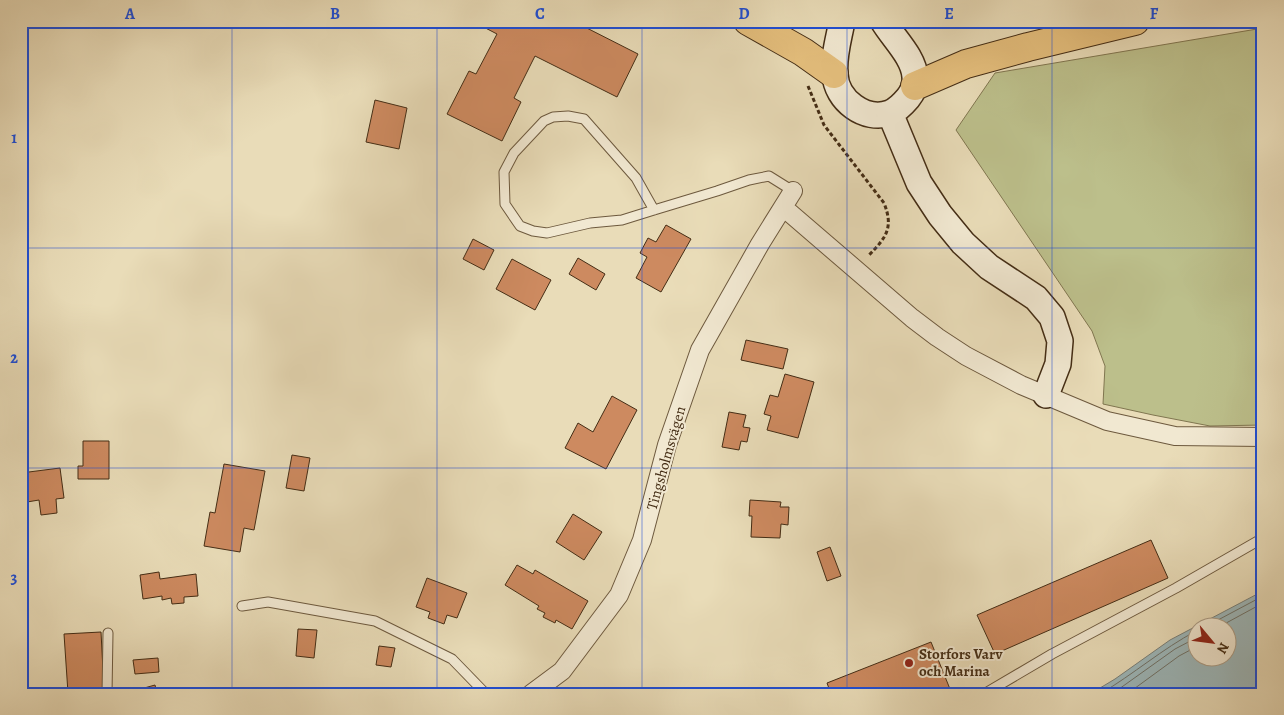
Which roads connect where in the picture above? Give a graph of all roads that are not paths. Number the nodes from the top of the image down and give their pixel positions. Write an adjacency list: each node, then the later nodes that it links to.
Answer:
1 (748, 21): 5 (highway)
2 (842, 21): 5 (street)
3 (883, 21): 6 (street)
4 (1135, 21): 6 (highway)
5 (824, 67): 7 (street)
6 (914, 86): 7 (street)
7 (890, 113): 11 (street)
8 (794, 191): 9 (street, Tingsholmsvägen); 10 (lane)
9 (783, 207): 11 (street); 18 (street, Tingsholmsvägen)
10 (654, 210): 10 (lane)
11 (1046, 395): 12 (street)
12 (1263, 436)
13 (1263, 538): 19 (lane)
14 (242, 606): 17 (lane)
15 (108, 632): 16 (lane)
16 (107, 694)
17 (486, 694)
18 (531, 694)
19 (984, 694)

